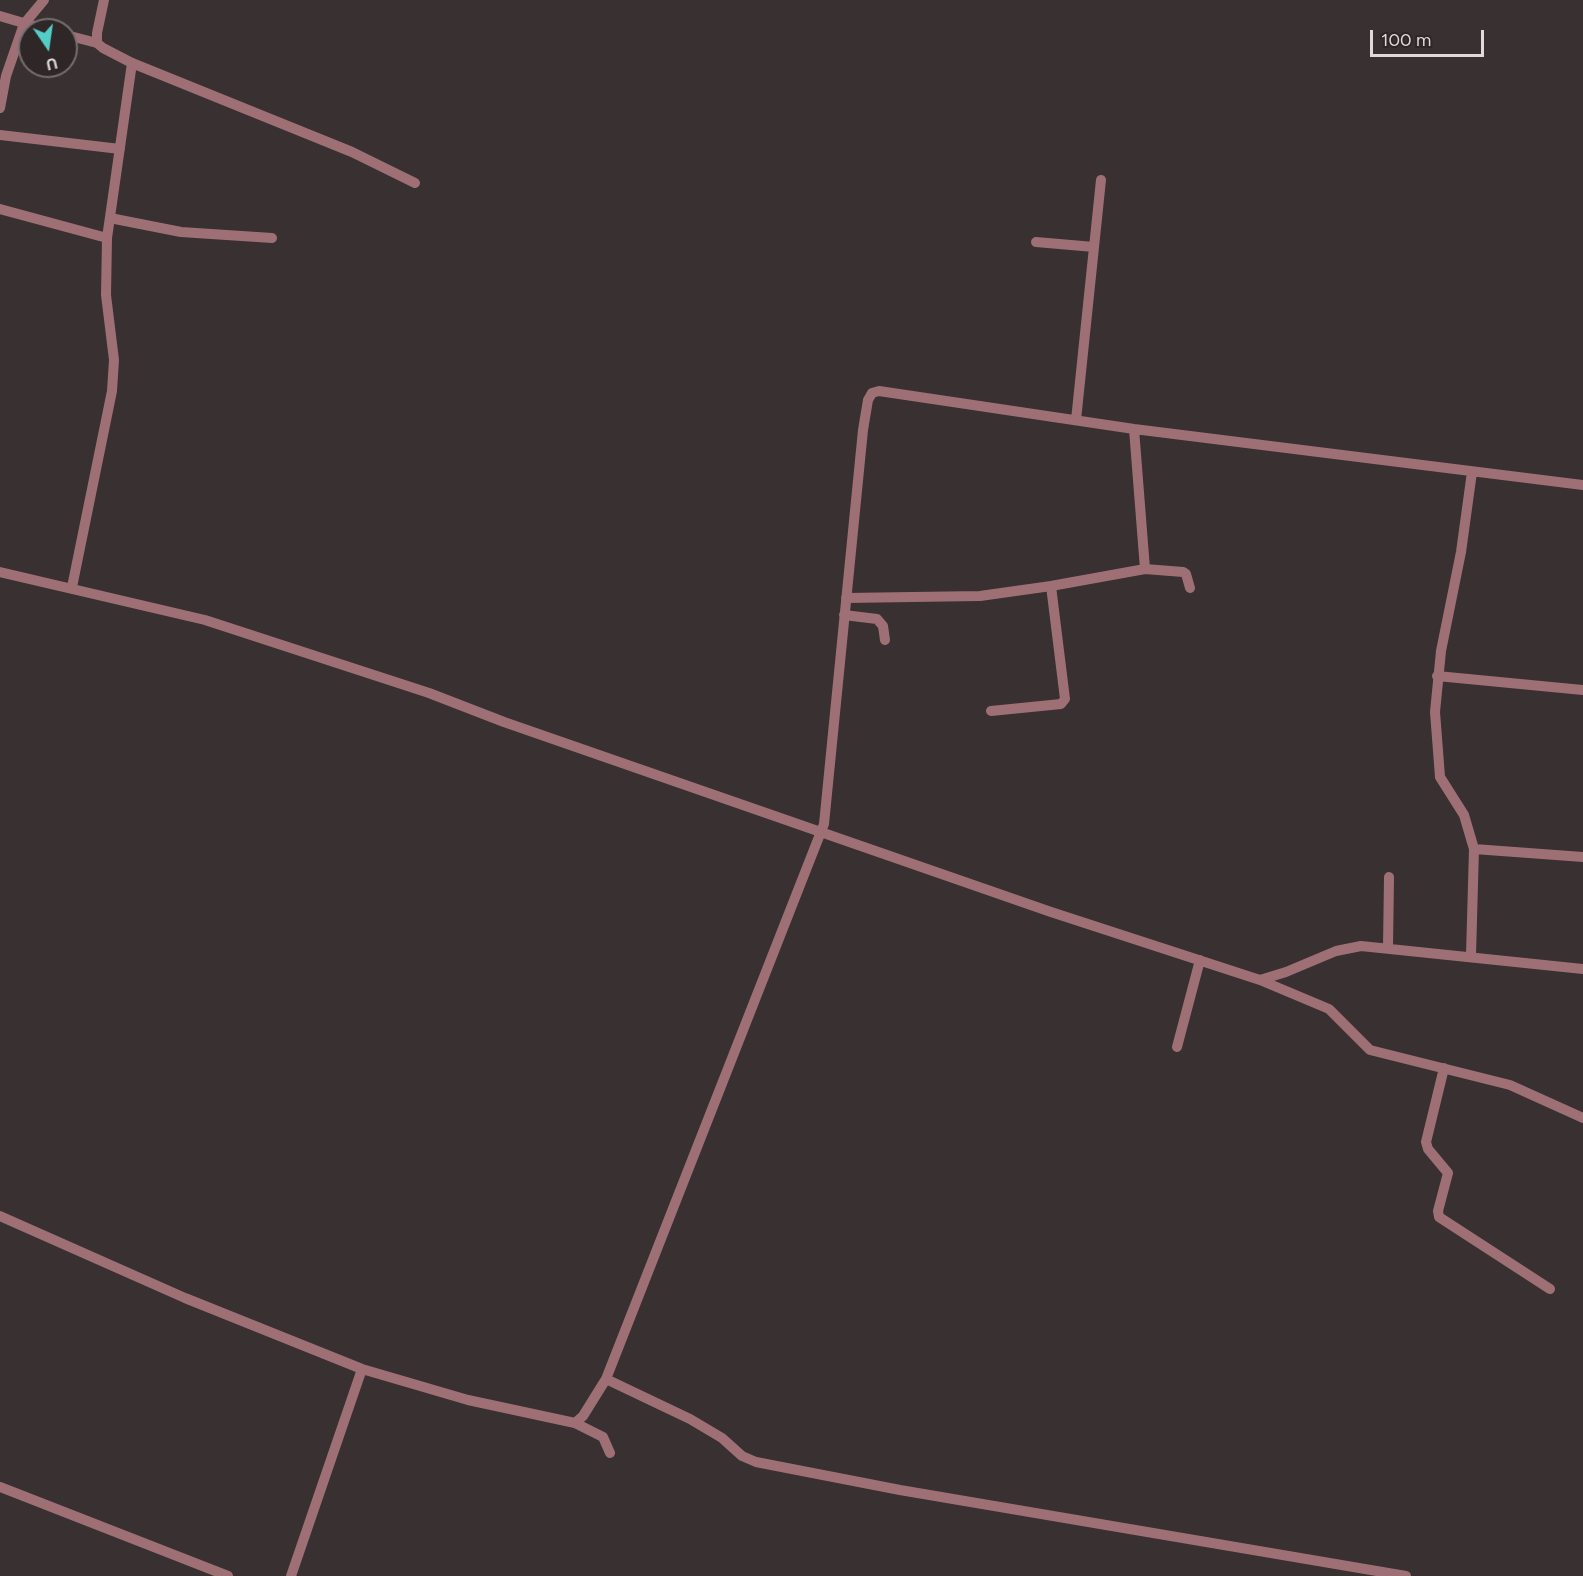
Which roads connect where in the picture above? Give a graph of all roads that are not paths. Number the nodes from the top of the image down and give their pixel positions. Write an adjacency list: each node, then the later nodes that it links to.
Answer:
1 (44, 0): 4 (street)
2 (104, 0): 8 (street)
3 (0, 16): 5 (street)
4 (29, 18)
5 (18, 22)
6 (78, 38): 8 (street)
7 (18, 41): 10 (street)
8 (97, 43): 9 (street)
9 (132, 63): 12 (street); 14 (street)
10 (0, 108)
11 (0, 135): 12 (street)
12 (120, 149): 16 (street)
13 (1101, 180): 20 (street)
14 (414, 183)
15 (0, 209): 17 (street)
16 (110, 218): 17 (street); 18 (street)
17 (107, 238): 28 (street)
18 (272, 238)
19 (1036, 242): 20 (street)
20 (1094, 247): 21 (street)
21 (1076, 420): 22 (street); 30 (street)
22 (1134, 429): 23 (street); 25 (street)
23 (1472, 472): 24 (street); 33 (street)
24 (1583, 486)
25 (1145, 569): 27 (street); 29 (street)
26 (0, 572): 28 (street)
27 (1051, 586): 30 (street); 35 (street)
28 (72, 587): 36 (street)
29 (1190, 588)
30 (846, 598): 31 (street)
31 (844, 615): 32 (street); 36 (street)
32 (885, 640)
33 (1437, 676): 34 (street); 37 (street)
34 (1583, 690)
35 (990, 711)
36 (822, 832): 42 (street); 51 (street)
37 (1474, 849): 38 (street); 41 (street)
38 (1583, 857)
39 (1389, 877): 40 (street)
40 (1388, 947): 41 (street); 44 (street)
41 (1471, 955): 43 (street)
42 (1200, 960): 44 (street); 45 (street)
43 (1583, 969)
44 (1260, 980): 46 (street)
45 (1177, 1047)
46 (1444, 1068): 47 (street); 49 (street)
47 (1583, 1118)
48 (0, 1216): 50 (street)
49 (1550, 1289)
50 (362, 1369): 52 (street); 56 (street)
51 (606, 1379): 52 (street); 57 (street)
52 (575, 1423): 53 (street)
53 (610, 1453)
54 (0, 1487): 55 (street)
55 (228, 1576)
56 (291, 1576)
57 (1406, 1576)

